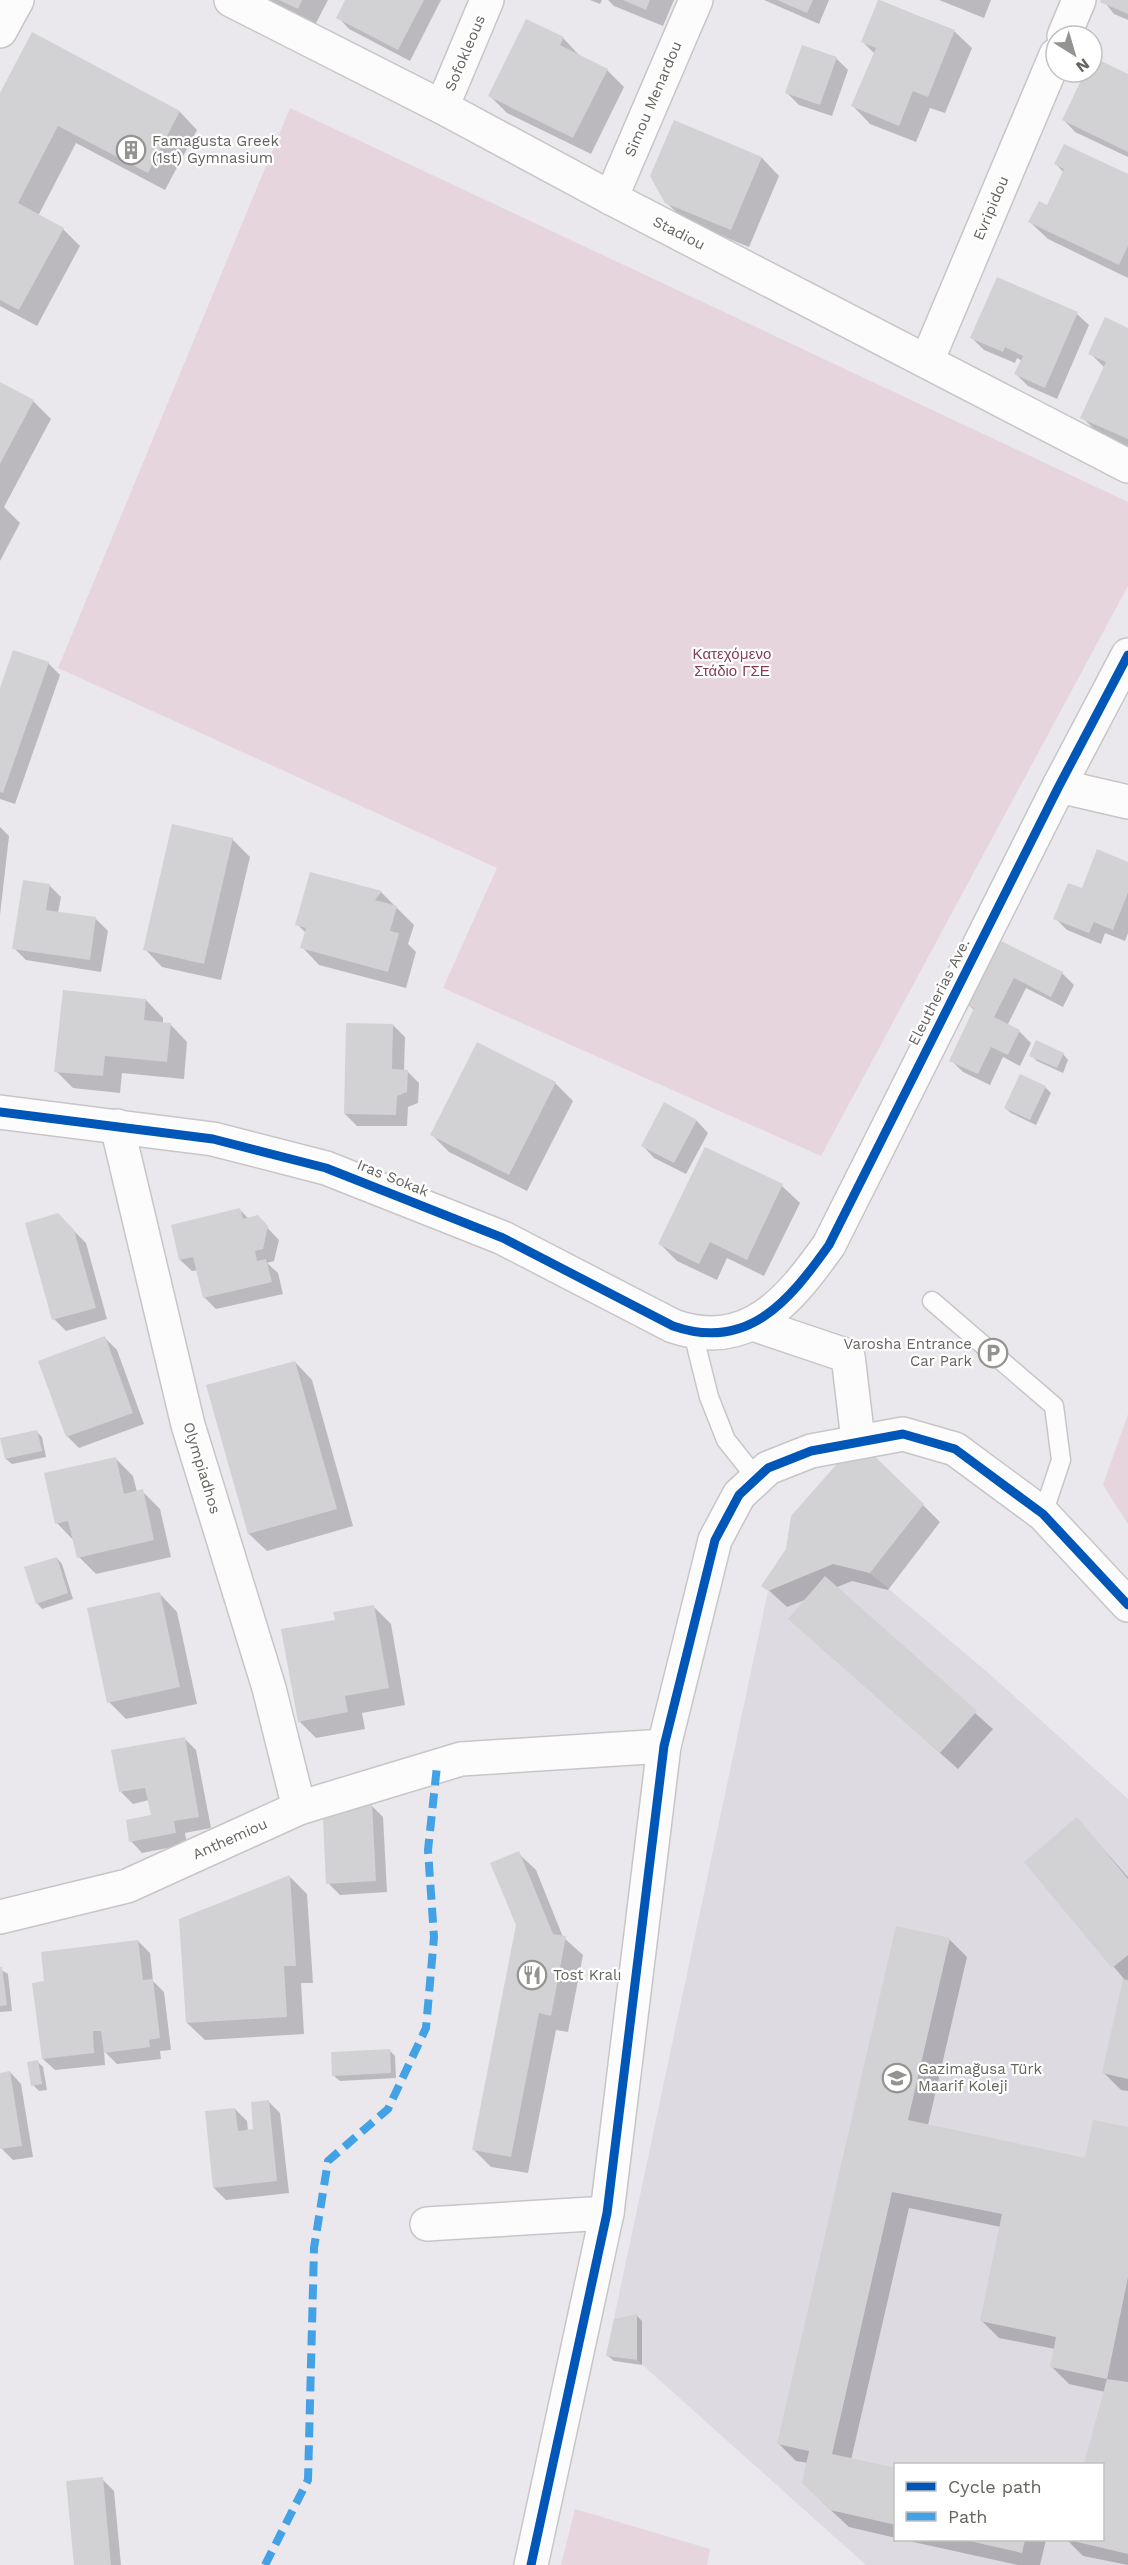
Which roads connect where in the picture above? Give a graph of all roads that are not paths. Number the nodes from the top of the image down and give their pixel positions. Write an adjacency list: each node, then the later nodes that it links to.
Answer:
1 (17, 0): 7 (street)
2 (231, 0): 9 (street, Stadiou)
3 (487, 0): 9 (street, Sofokleous)
4 (696, 0): 10 (street, Simou Menardou)
5 (1079, 0): 6 (street)
6 (1069, 24)
7 (0, 31)
8 (1044, 83): 11 (street, Evripidou)
9 (442, 107): 10 (street, Stadiou)
10 (611, 198): 11 (street, Stadiou)
11 (927, 361): 12 (street, Stadiou)
12 (1128, 466)
13 (1128, 655): 14 (street, Eleutherias Ave.)
14 (1059, 786): 15 (street); 19 (street, Eleutherias Ave.)
15 (1128, 802)
16 (0, 1112): 17 (street, Iras Sokak)
17 (117, 1126): 20 (street, Iras Sokak); 26 (street, Olympiadhos)
18 (932, 1301): 23 (lane)
19 (753, 1324): 20 (street, Iras Sokak); 21 (street)
20 (693, 1332): 22 (lane)
21 (858, 1440): 22 (street); 23 (street)
22 (757, 1479): 25 (street)
23 (1043, 1514): 24 (street)
24 (1128, 1605)
25 (664, 1746): 26 (street, Anthemiou); 28 (street)
26 (299, 1808): 27 (street, Anthemiou)
27 (0, 1917)
28 (607, 2213): 29 (street); 30 (street)
29 (427, 2224)
30 (531, 2565)

